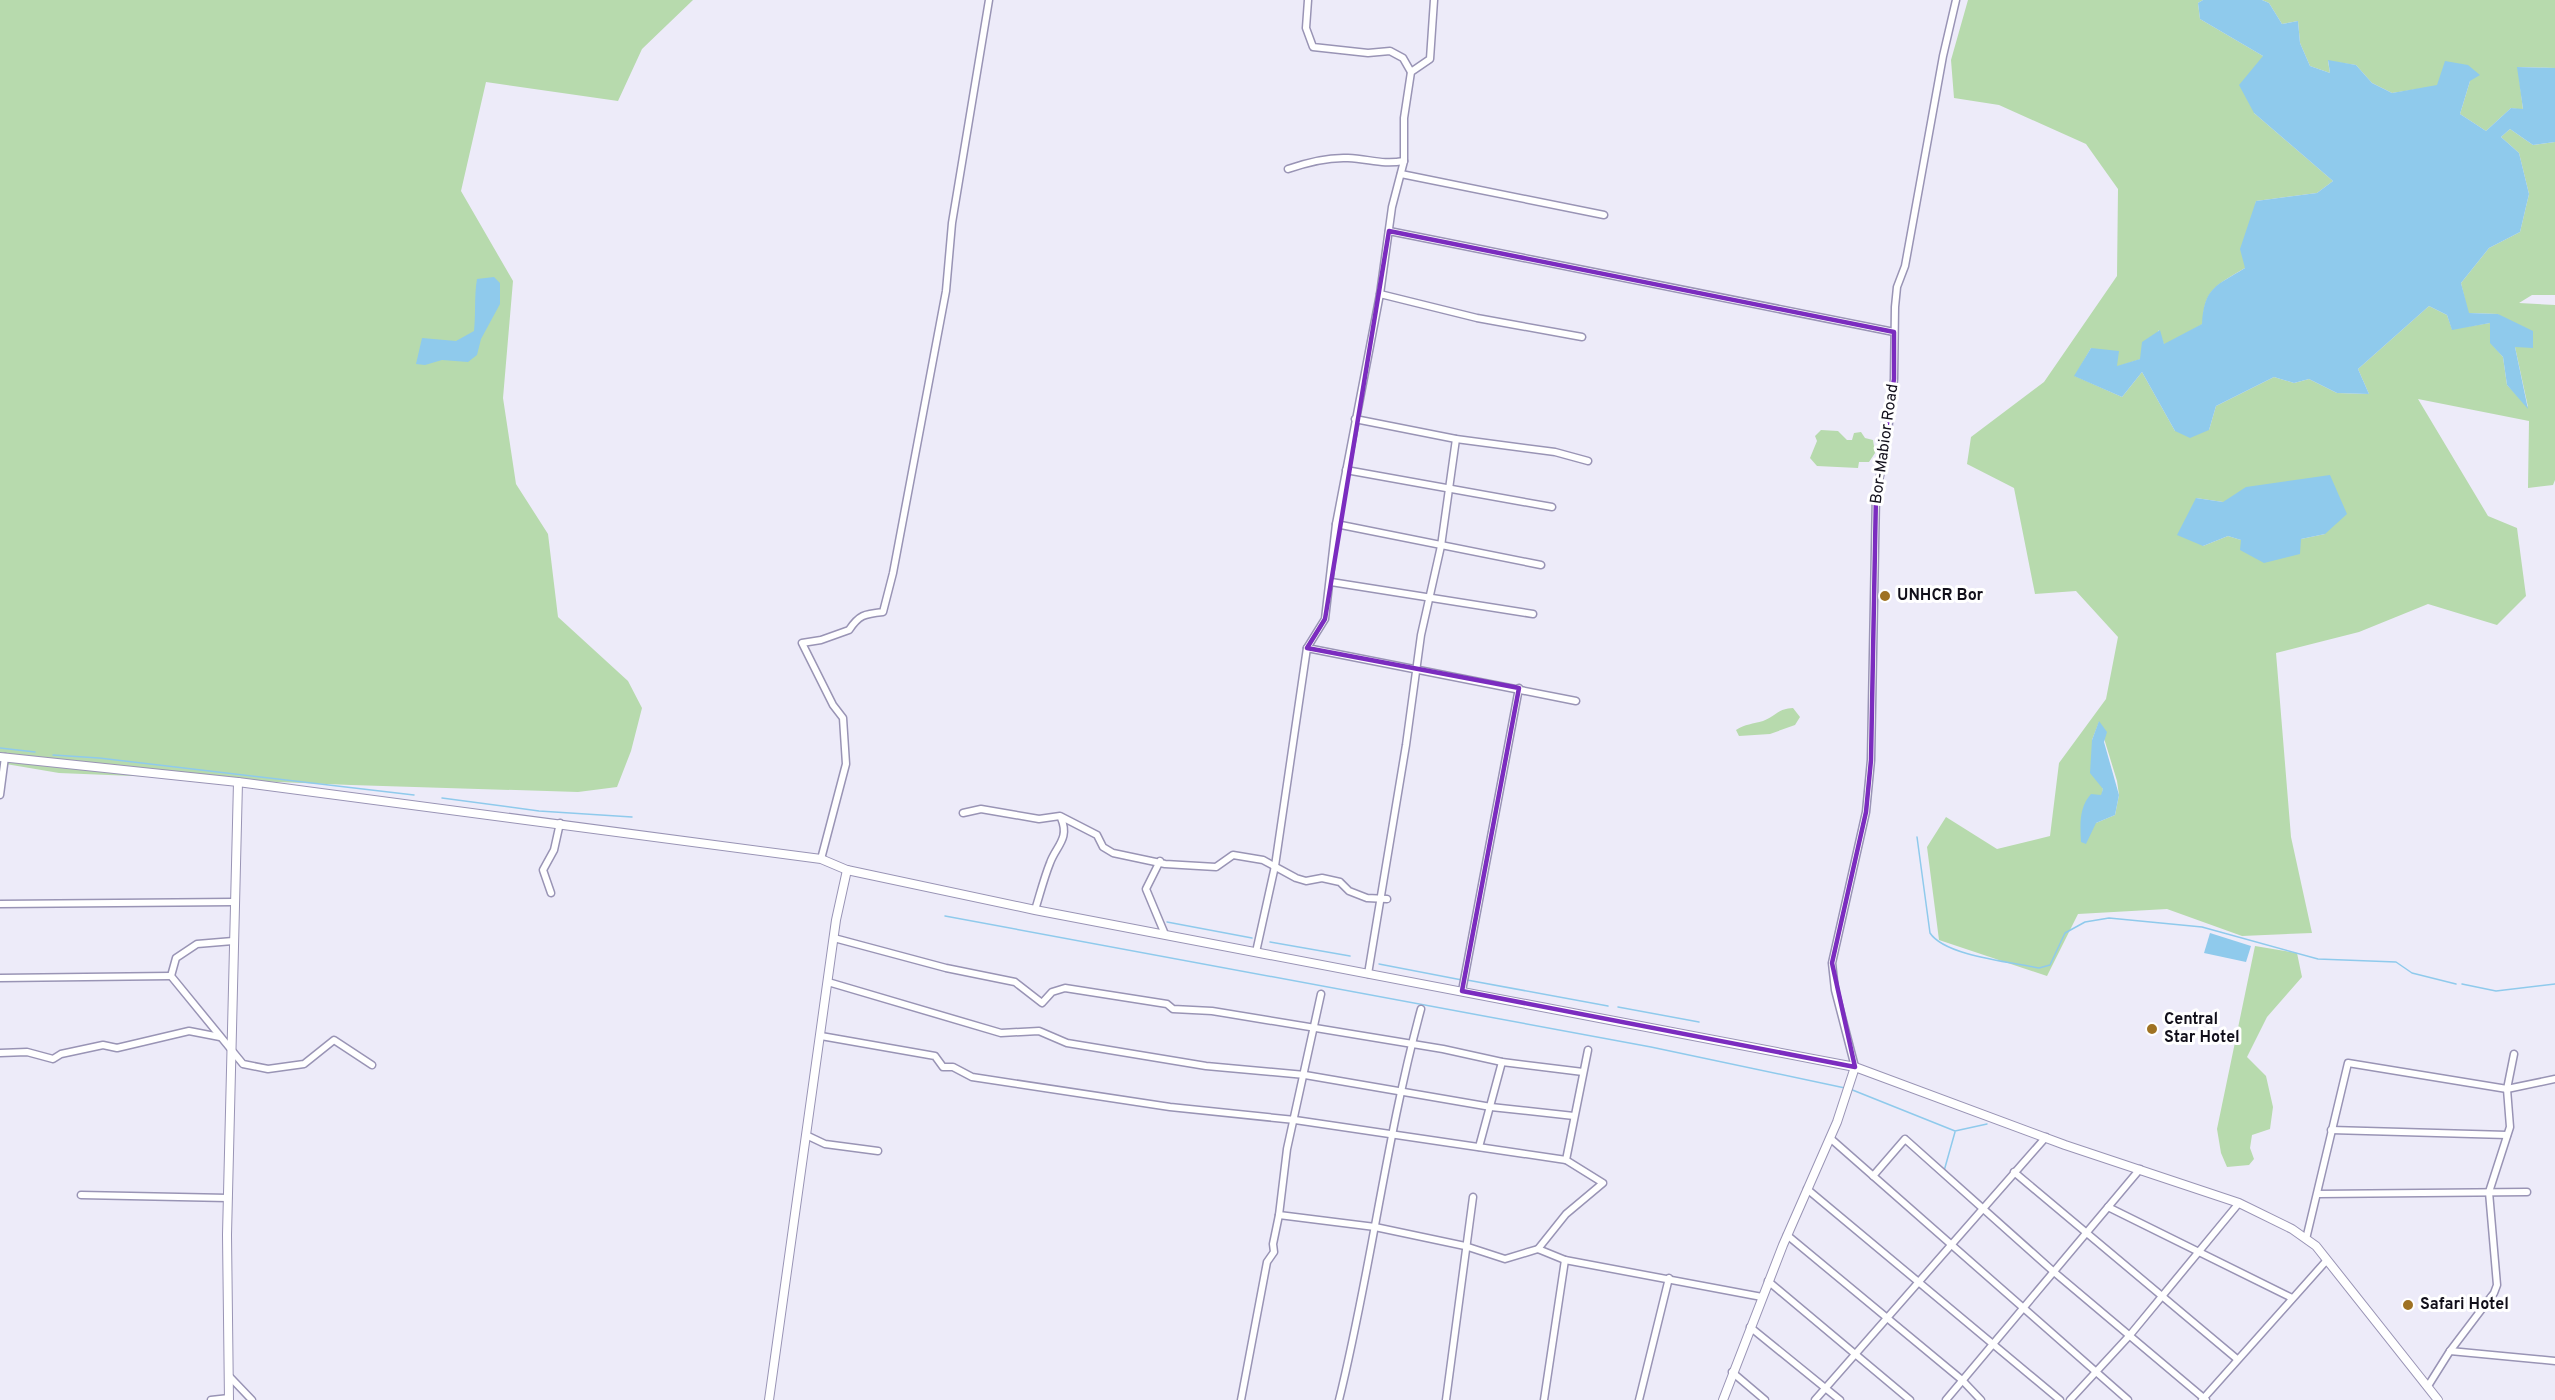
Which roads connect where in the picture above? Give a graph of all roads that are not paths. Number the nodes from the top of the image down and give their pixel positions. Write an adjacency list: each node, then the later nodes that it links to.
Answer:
1 (988, 0): 36 (street)
2 (1308, 0): 5 (street)
3 (1434, 0): 5 (street)
4 (1956, 0): 12 (street, Bor-Mabior Road)
5 (1412, 72): 6 (street)
6 (1404, 161): 7 (street); 8 (street)
7 (1288, 169)
8 (1401, 174): 9 (street); 10 (street)
9 (1604, 214)
10 (1389, 231): 11 (street); 12 (street)
11 (1380, 294): 13 (street); 14 (street)
12 (1894, 332): 67 (street, Bor-Mabior Road)
13 (1582, 337)
14 (1354, 419): 15 (street); 17 (street)
15 (1456, 439): 16 (street); 18 (street)
16 (1588, 461)
17 (1346, 470): 18 (street); 20 (street)
18 (1448, 488): 19 (street); 21 (street)
19 (1552, 507)
20 (1336, 524): 21 (street); 23 (street)
21 (1441, 546): 22 (street); 24 (street)
22 (1541, 565)
23 (1331, 582): 24 (street); 26 (street)
24 (1428, 598): 25 (street); 27 (street)
25 (1533, 614)
26 (1307, 648): 27 (street); 38 (street)
27 (1416, 667): 28 (street); 41 (street)
28 (1519, 688): 29 (street); 54 (street)
29 (1576, 700)
30 (2, 757): 31 (street); 32 (street)
31 (238, 782): 35 (street); 43 (street)
32 (0, 795)
33 (963, 813): 34 (street)
34 (1060, 816): 37 (street); 45 (street)
35 (560, 823): 36 (street); 40 (street)
36 (821, 859): 39 (street)
37 (1160, 861): 38 (street); 46 (street)
38 (1275, 866): 41 (street); 49 (street)
39 (847, 870): 45 (street); 47 (street)
40 (551, 893)
41 (1378, 899): 42 (street); 50 (street)
42 (1387, 899)
43 (234, 902): 44 (street); 48 (street)
44 (0, 904)
45 (1035, 910): 46 (street)
46 (1164, 932): 49 (street)
47 (834, 938): 53 (street); 57 (street)
48 (233, 941): 51 (street); 62 (street)
49 (1256, 952): 50 (street)
50 (1368, 974): 54 (street)
51 (171, 976): 52 (street); 59 (street)
52 (0, 978)
53 (828, 982): 58 (street); 69 (street)
54 (1462, 992): 67 (street)
55 (1321, 994): 57 (street)
56 (1420, 1009): 60 (street)
57 (1314, 1027): 60 (street); 69 (street)
58 (821, 1036): 75 (street); 78 (street)
59 (220, 1037): 62 (street); 63 (street)
60 (1411, 1046): 65 (street); 72 (street)
61 (1588, 1050): 68 (street)
62 (230, 1051): 66 (street); 94 (street)
63 (0, 1053)
64 (2514, 1054): 71 (street)
65 (1502, 1062): 68 (street); 73 (street)
66 (372, 1065)
67 (1855, 1067): 80 (street); 81 (street)
68 (1583, 1072): 74 (street)
69 (1305, 1075): 72 (street); 75 (street)
70 (2555, 1079): 71 (street)
71 (2507, 1089): 76 (street); 79 (street)
72 (1401, 1092): 73 (street); 77 (street)
73 (1491, 1107): 74 (street); 82 (street)
74 (1574, 1116): 84 (street)
75 (1295, 1120): 77 (street); 98 (street)
76 (2331, 1130): 79 (street); 91 (street)
77 (1390, 1134): 82 (street); 99 (street)
78 (806, 1135): 83 (street); 135 (street)
79 (2507, 1135): 89 (street)
80 (2046, 1137): 85 (street); 86 (street)
81 (1830, 1138): 87 (street); 88 (street)
82 (1479, 1147): 84 (street)
83 (878, 1151)
84 (1566, 1160): 105 (street)
85 (2140, 1169): 95 (street); 96 (street)
86 (2014, 1172): 97 (street); 100 (street)
87 (1873, 1176): 97 (street); 103 (street)
88 (1807, 1189): 101 (street); 112 (street)
89 (2489, 1192): 90 (street); 91 (street); 121 (street)
90 (2527, 1192)
91 (2318, 1194): 102 (street)
92 (81, 1195): 94 (street)
93 (1473, 1197): 104 (street)
94 (228, 1198): 127 (street)
95 (2239, 1203): 102 (street); 106 (street)
96 (2108, 1207): 100 (street); 106 (street)
97 (1982, 1208): 103 (street); 109 (street)
98 (1280, 1215): 99 (street); 136 (street)
99 (1375, 1227): 104 (street); 137 (street)
100 (2087, 1232): 109 (street); 114 (street)
101 (1787, 1234): 111 (street); 117 (street)
102 (2306, 1239): 108 (street)
103 (1950, 1243): 112 (street); 116 (street)
104 (1465, 1246): 105 (street); 138 (street)
105 (1538, 1249): 107 (street)
106 (2200, 1251): 114 (street); 115 (street)
107 (1565, 1260): 110 (street); 139 (street)
108 (2327, 1260): 115 (street); 129 (street)
109 (2054, 1272): 116 (street); 119 (street)
110 (1670, 1278): 113 (street); 140 (street)
111 (1768, 1281): 113 (street); 122 (street)
112 (1918, 1281): 117 (street); 120 (street)
113 (1762, 1297): 118 (street)
114 (2162, 1297): 119 (street); 123 (street)
115 (2292, 1298): 123 (street)
116 (2024, 1307): 120 (street); 125 (street)
117 (1886, 1317): 122 (street); 128 (street)
118 (1750, 1326): 126 (street); 130 (street)
119 (2130, 1335): 125 (street); 132 (street)
120 (1993, 1344): 128 (street); 148 (street)
121 (2450, 1351): 124 (street); 129 (street)
122 (1854, 1353): 130 (street); 145 (street)
123 (2236, 1359): 132 (street)
124 (2555, 1360)
125 (2098, 1371): 149 (street); 150 (street)
126 (1732, 1372): 141 (street); 142 (street)
127 (230, 1377): 131 (street); 134 (street)
128 (1962, 1380): 146 (street); 147 (street)
129 (2428, 1386): 151 (street)
130 (1825, 1388): 143 (street); 144 (street)
131 (229, 1399): 133 (street)
132 (2204, 1399)
133 (211, 1400)
134 (252, 1400)
135 (770, 1400)
136 (1241, 1400)
137 (1339, 1400)
138 (1446, 1400)
139 (1544, 1400)
140 (1639, 1400)
141 (1723, 1400)
142 (1765, 1400)
143 (1815, 1400)
144 (1840, 1400)
145 (1910, 1400)
146 (1946, 1400)
147 (1981, 1400)
148 (2060, 1400)
149 (2070, 1400)
150 (2128, 1400)
151 (2438, 1400)

